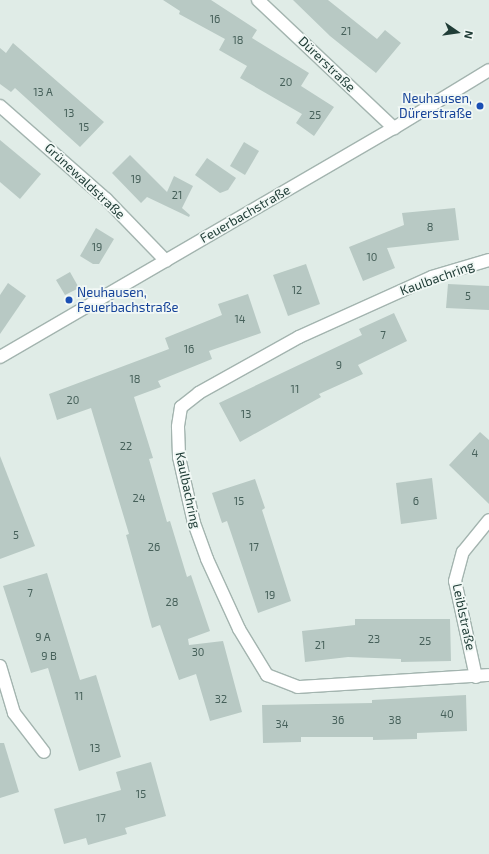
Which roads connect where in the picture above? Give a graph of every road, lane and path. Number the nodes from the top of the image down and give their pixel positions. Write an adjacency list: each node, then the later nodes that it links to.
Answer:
1 (258, 0): 4 (street, Dürerstraße)
2 (489, 70): 4 (street, Feuerbachstraße)
3 (0, 106): 5 (street, Grünewaldstraße)
4 (394, 128): 5 (street, Feuerbachstraße)
5 (166, 260): 7 (street, Feuerbachstraße)
6 (489, 260): 11 (street, Kaulbachring)
7 (0, 357)
8 (489, 520): 11 (street, Leiblstraße)
9 (0, 666): 12 (street)
10 (489, 675): 11 (street, Kaulbachring)
11 (476, 677)
12 (44, 752)

